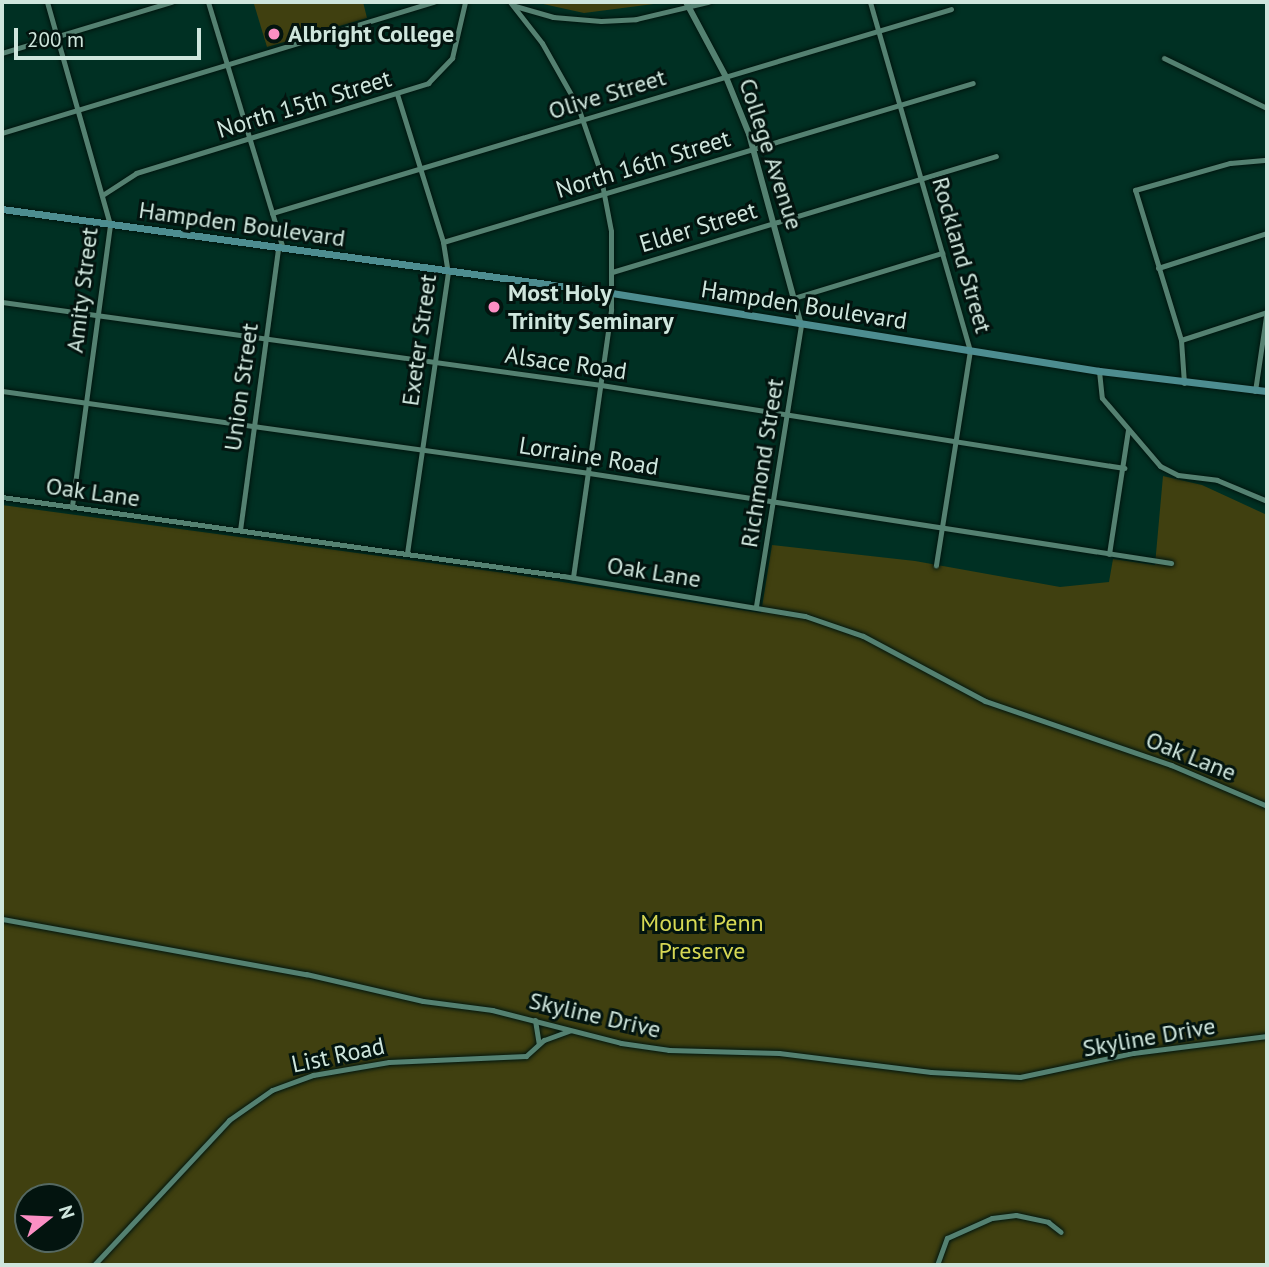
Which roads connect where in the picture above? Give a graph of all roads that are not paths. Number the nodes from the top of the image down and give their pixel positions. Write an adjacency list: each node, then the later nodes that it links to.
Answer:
1 (47, 2): 12 (street, Amity Street)
2 (171, 2): 12 (street)
3 (208, 2): 15 (street, Union Street)
4 (434, 2): 15 (street)
5 (465, 2): 18 (street, North 15th Street)
6 (708, 2): 9 (street)
7 (870, 2): 11 (street, Rockland Street)
8 (512, 4): 9 (street); 22 (street)
9 (688, 4): 16 (street, College Avenue)
10 (951, 9): 11 (street, Olive Street)
11 (879, 31): 16 (street, Olive Street); 19 (street, Rockland Street)
12 (58, 36): 13 (street); 21 (street, Amity Street)
13 (2, 53)
14 (1164, 58): 20 (street)
15 (227, 65): 21 (street); 24 (street, Union Street)
16 (726, 77): 22 (street, Olive Street); 25 (street, College Avenue)
17 (973, 83): 19 (street, North 16th Street)
18 (397, 94): 24 (street, North 15th Street); 28 (street, Exeter Street)
19 (901, 105): 25 (street, North 16th Street); 29 (street, Rockland Street)
20 (1267, 108)
21 (80, 110): 23 (street); 31 (street, Amity Street)
22 (583, 120): 28 (street, Olive Street); 30 (street)
23 (2, 134)
24 (250, 139): 31 (street, North 15th Street); 33 (street, Union Street)
25 (752, 149): 30 (street, North 16th Street); 34 (street, College Avenue)
26 (996, 156): 29 (street, Elder Street)
27 (1267, 160): 40 (street)
28 (420, 169): 33 (street, Olive Street); 37 (street, Exeter Street)
29 (922, 179): 34 (street, Elder Street); 39 (street, Rockland Street)
30 (606, 193): 37 (street, North 16th Street); 42 (street)
31 (104, 194): 35 (street, Amity Street)
32 (2, 209): 35 (main road, Hampden Boulevard)
33 (272, 213): 38 (street, Union Street)
34 (774, 223): 42 (street, Elder Street); 44 (street, College Avenue)
35 (110, 225): 38 (main road, Hampden Boulevard); 47 (street, Amity Street)
36 (1267, 233): 40 (street)
37 (443, 242): 41 (street, Exeter Street)
38 (280, 248): 41 (main road, Hampden Boulevard); 49 (street, Union Street)
39 (942, 253): 44 (street); 51 (street, Rockland Street)
40 (1158, 268): 50 (street)
41 (448, 272): 43 (main road, Hampden Boulevard); 52 (street, Exeter Street)
42 (612, 272): 43 (street)
43 (612, 293): 48 (main road, Hampden Boulevard); 55 (street)
44 (794, 298): 48 (street, College Avenue)
45 (2, 302): 47 (street, Alsace Road)
46 (1267, 312): 50 (street); 57 (street)
47 (97, 315): 49 (street, Alsace Road); 59 (street, Amity Street)
48 (801, 325): 51 (main road, Hampden Boulevard); 60 (street, Richmond Street)
49 (265, 338): 52 (street, Alsace Road); 61 (street, Union Street)
50 (1181, 341): 54 (street)
51 (970, 350): 53 (main road, Hampden Boulevard); 63 (street, Rockland Street)
52 (435, 362): 55 (street, Alsace Road); 64 (street, Exeter Street)
53 (1099, 371): 54 (main road, Hampden Boulevard); 62 (street)
54 (1184, 383): 57 (main road, Hampden Boulevard)
55 (601, 385): 60 (street, Alsace Road); 66 (street)
56 (2, 391): 59 (street, Lorraine Road)
57 (1255, 391): 58 (main road, Hampden Boulevard)
58 (1267, 391)
59 (85, 402): 61 (street, Lorraine Road); 70 (street, Amity Street)
60 (787, 415): 63 (street, Alsace Road); 69 (street, Richmond Street)
61 (253, 426): 64 (street, Lorraine Road); 72 (street, Union Street)
62 (1128, 430): 65 (street); 68 (street)
63 (955, 442): 65 (street, Alsace Road); 71 (street, Rockland Street)
64 (421, 449): 66 (street, Lorraine Road); 73 (street, Exeter Street)
65 (1124, 468): 74 (street)
66 (589, 473): 69 (street, Lorraine Road); 77 (street)
67 (2, 497): 70 (street, Oak Lane)
68 (1267, 501)
69 (773, 503): 71 (street, Lorraine Road); 78 (street, Richmond Street)
70 (72, 507): 72 (street, Oak Lane)
71 (942, 529): 74 (street, Lorraine Road); 76 (street, Rockland Street)
72 (240, 530): 73 (street, Oak Lane)
73 (407, 554): 77 (street, Oak Lane)
74 (1109, 554): 75 (street, Lorraine Road)
75 (1171, 563)
76 (936, 565)
77 (573, 578): 78 (street, Oak Lane)
78 (756, 606): 79 (street, Oak Lane)
79 (1267, 806)
80 (2, 919): 81 (street, Skyline Drive)
81 (535, 1020): 82 (street, Skyline Drive); 84 (street)
82 (572, 1031): 83 (street, Skyline Drive); 84 (street, List Road)
83 (1267, 1036)
84 (539, 1044): 86 (street, List Road)
85 (1061, 1232): 87 (street)
86 (94, 1265)
87 (937, 1265)

